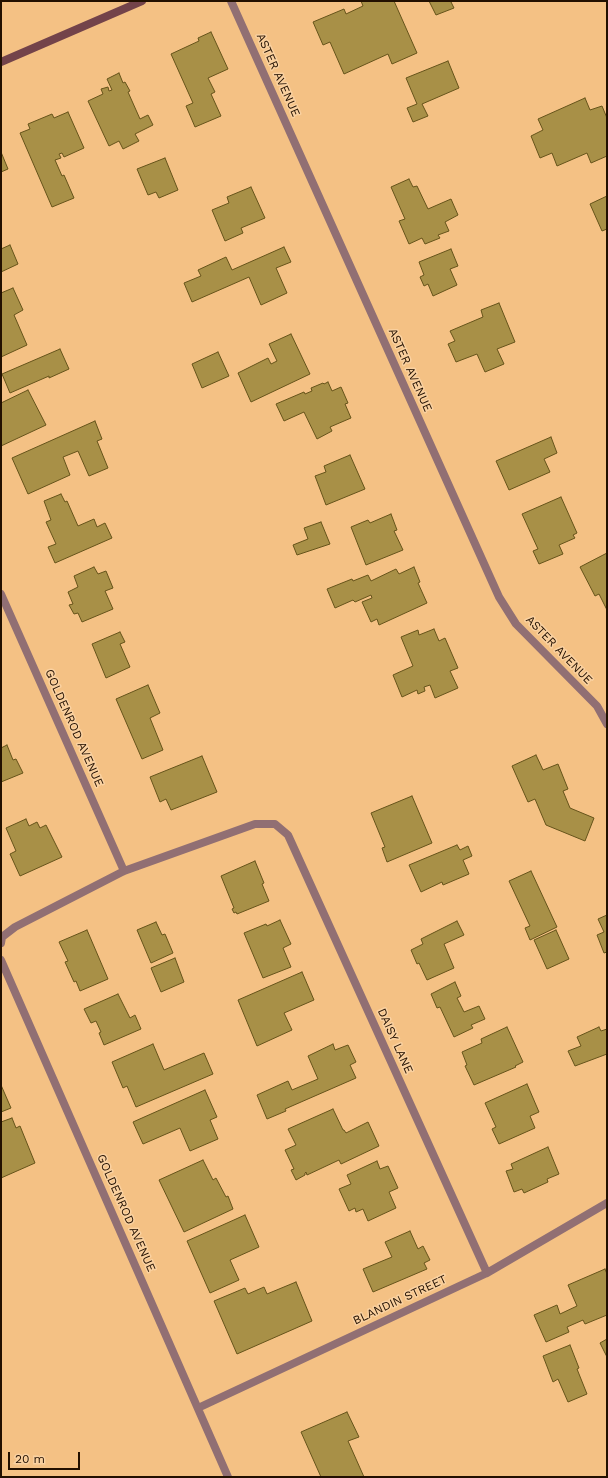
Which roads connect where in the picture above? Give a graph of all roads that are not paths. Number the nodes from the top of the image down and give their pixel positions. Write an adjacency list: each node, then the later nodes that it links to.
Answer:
1 (142, 1): 3 (main road)
2 (231, 1): 5 (street, ASTER AVENUE)
3 (1, 62)
4 (1, 594): 6 (street, GOLDENROD AVENUE)
5 (607, 724)
6 (124, 871): 7 (street); 10 (street, DAISY LANE)
7 (1, 943)
8 (1, 960): 11 (street, GOLDENROD AVENUE)
9 (607, 1203): 10 (street, BLANDIN STREET)
10 (487, 1273): 11 (street, BLANDIN STREET)
11 (198, 1408): 12 (street, GOLDENROD AVENUE)
12 (228, 1477)

